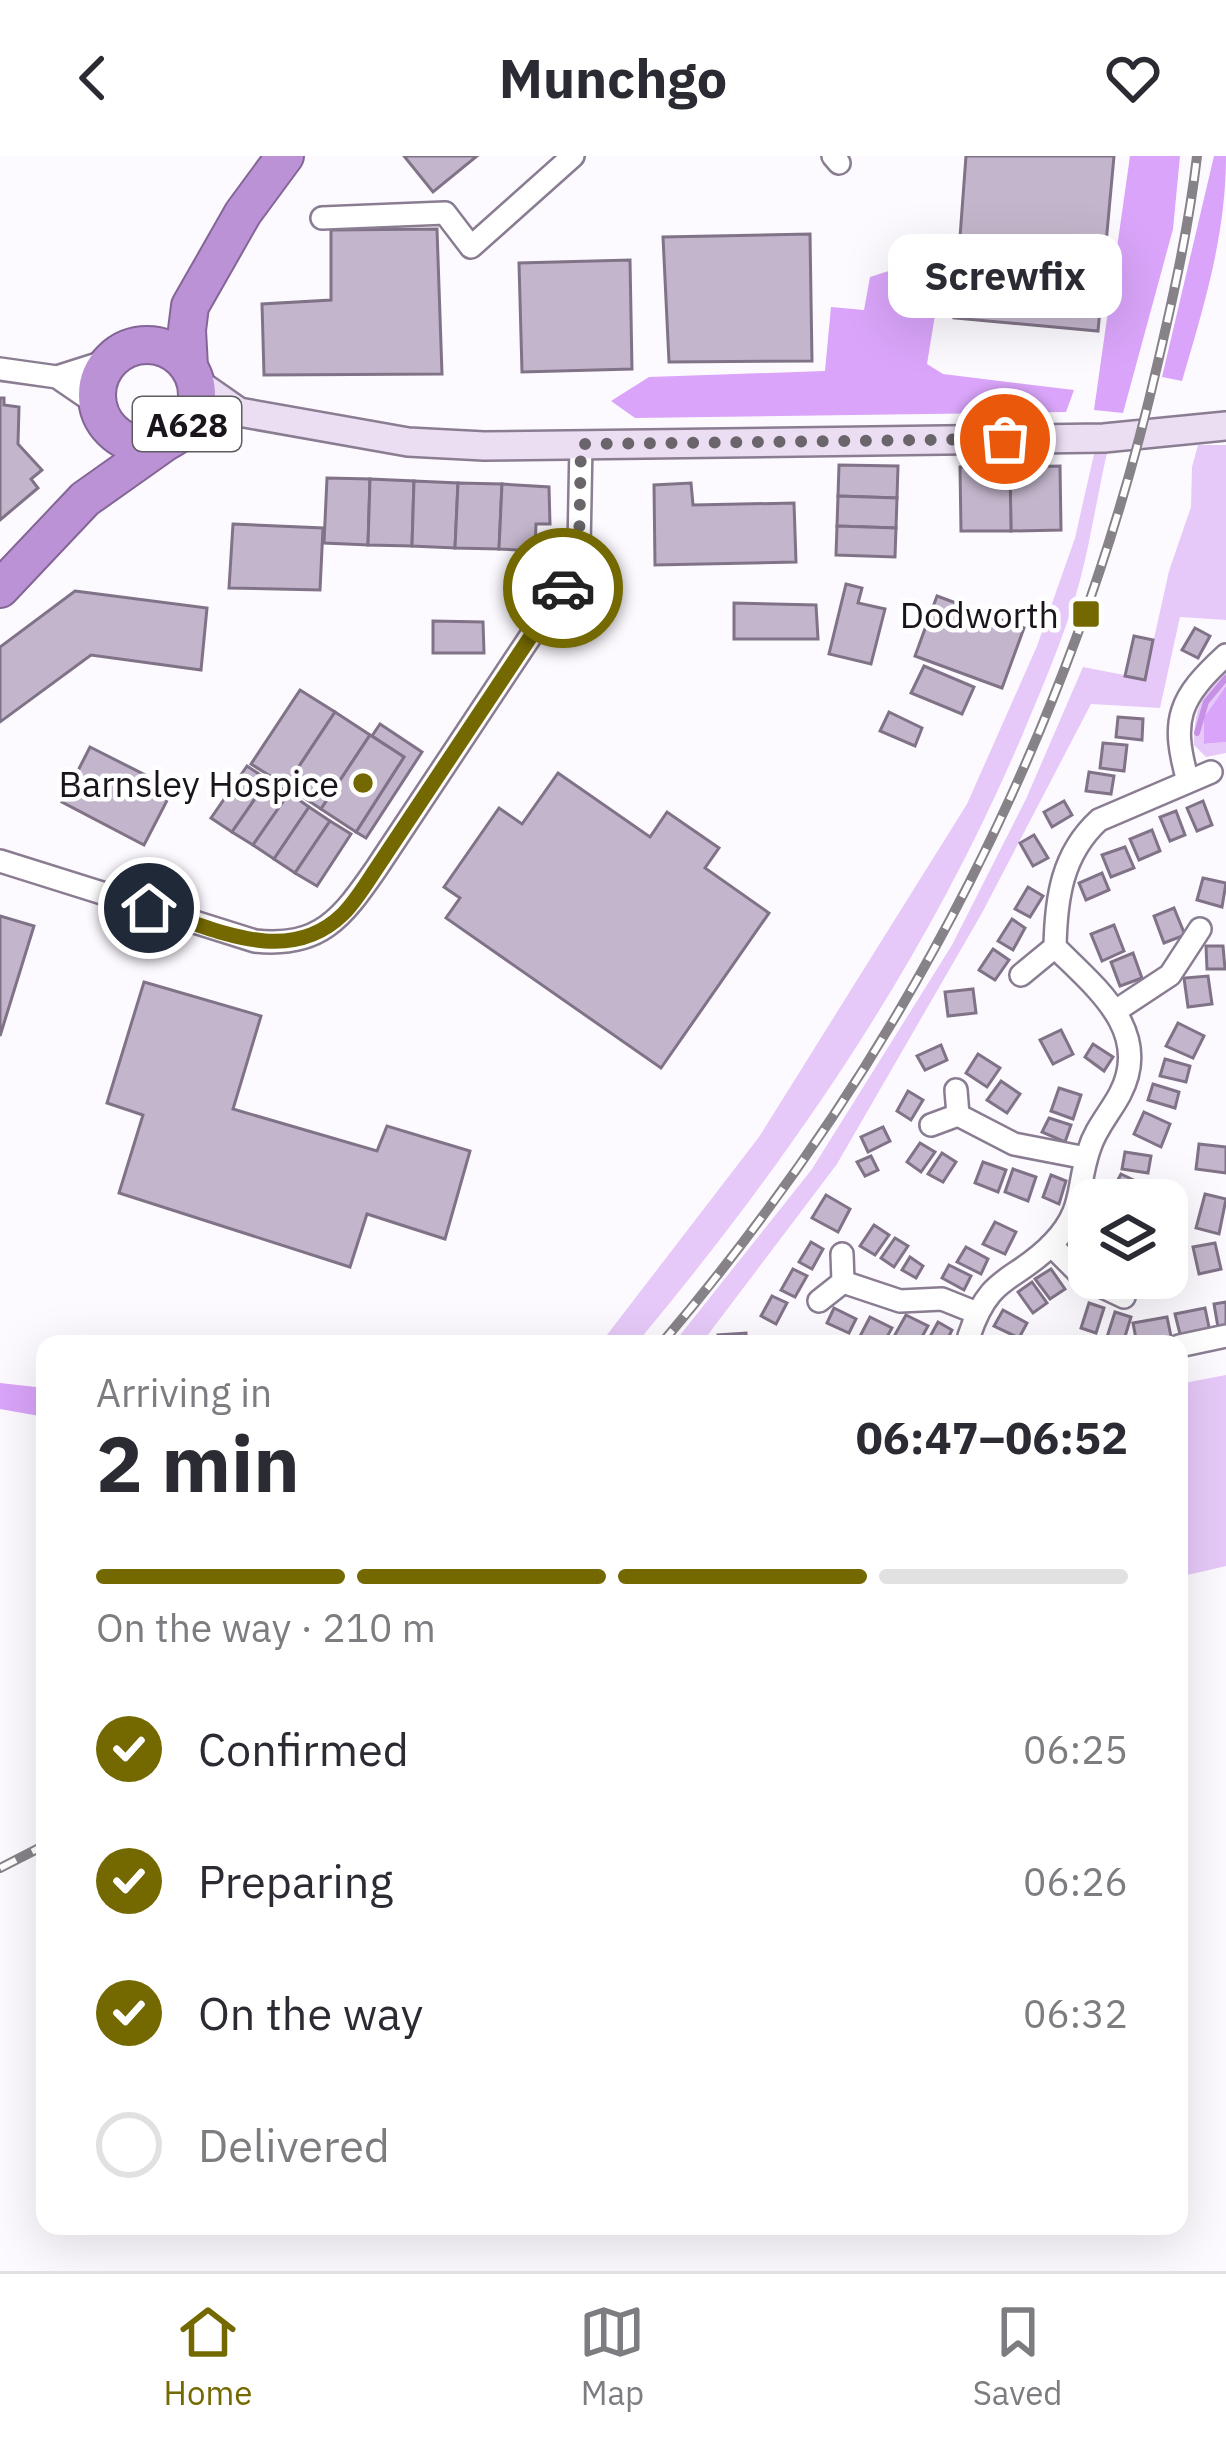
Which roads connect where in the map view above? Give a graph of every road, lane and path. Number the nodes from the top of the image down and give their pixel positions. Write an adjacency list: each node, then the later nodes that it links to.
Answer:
1 (285, 156): 4 (highway, A628)
2 (573, 156): 3 (street)
3 (322, 218)
4 (190, 306): 5 (highway, A628); 7 (highway, A628)
5 (130, 348): 7 (highway, A628); 8 (street); 9 (highway, A628)
6 (0, 369): 8 (street)
7 (192, 375): 10 (main road); 12 (highway, A628)
8 (58, 377): 9 (street)
9 (99, 410): 12 (highway, A628); 14 (highway, A628)
10 (239, 412): 12 (main road); 13 (main road)
11 (1226, 426): 13 (main road)
12 (174, 436): 14 (highway, A628)
13 (581, 444): 19 (street)
14 (85, 499): 15 (highway, A628)
15 (0, 590)
16 (1226, 656): 18 (street)
17 (1211, 772): 18 (street)
18 (1188, 781): 21 (street)
19 (0, 861)
20 (1200, 929): 23 (street)
21 (1055, 947): 22 (street); 23 (street)
22 (1021, 975)
23 (1117, 1010): 27 (street)
24 (956, 1090): 25 (street)
25 (958, 1115): 26 (street); 27 (street)
26 (931, 1125)
27 (1086, 1158): 28 (street)
28 (1051, 1245): 30 (street); 33 (street)
29 (842, 1254): 31 (street)
30 (1068, 1262)
31 (843, 1282): 32 (street); 33 (street)
32 (819, 1301)
33 (976, 1313): 34 (street)
34 (969, 1335)
35 (1226, 1336): 36 (street)
36 (1188, 1344)

